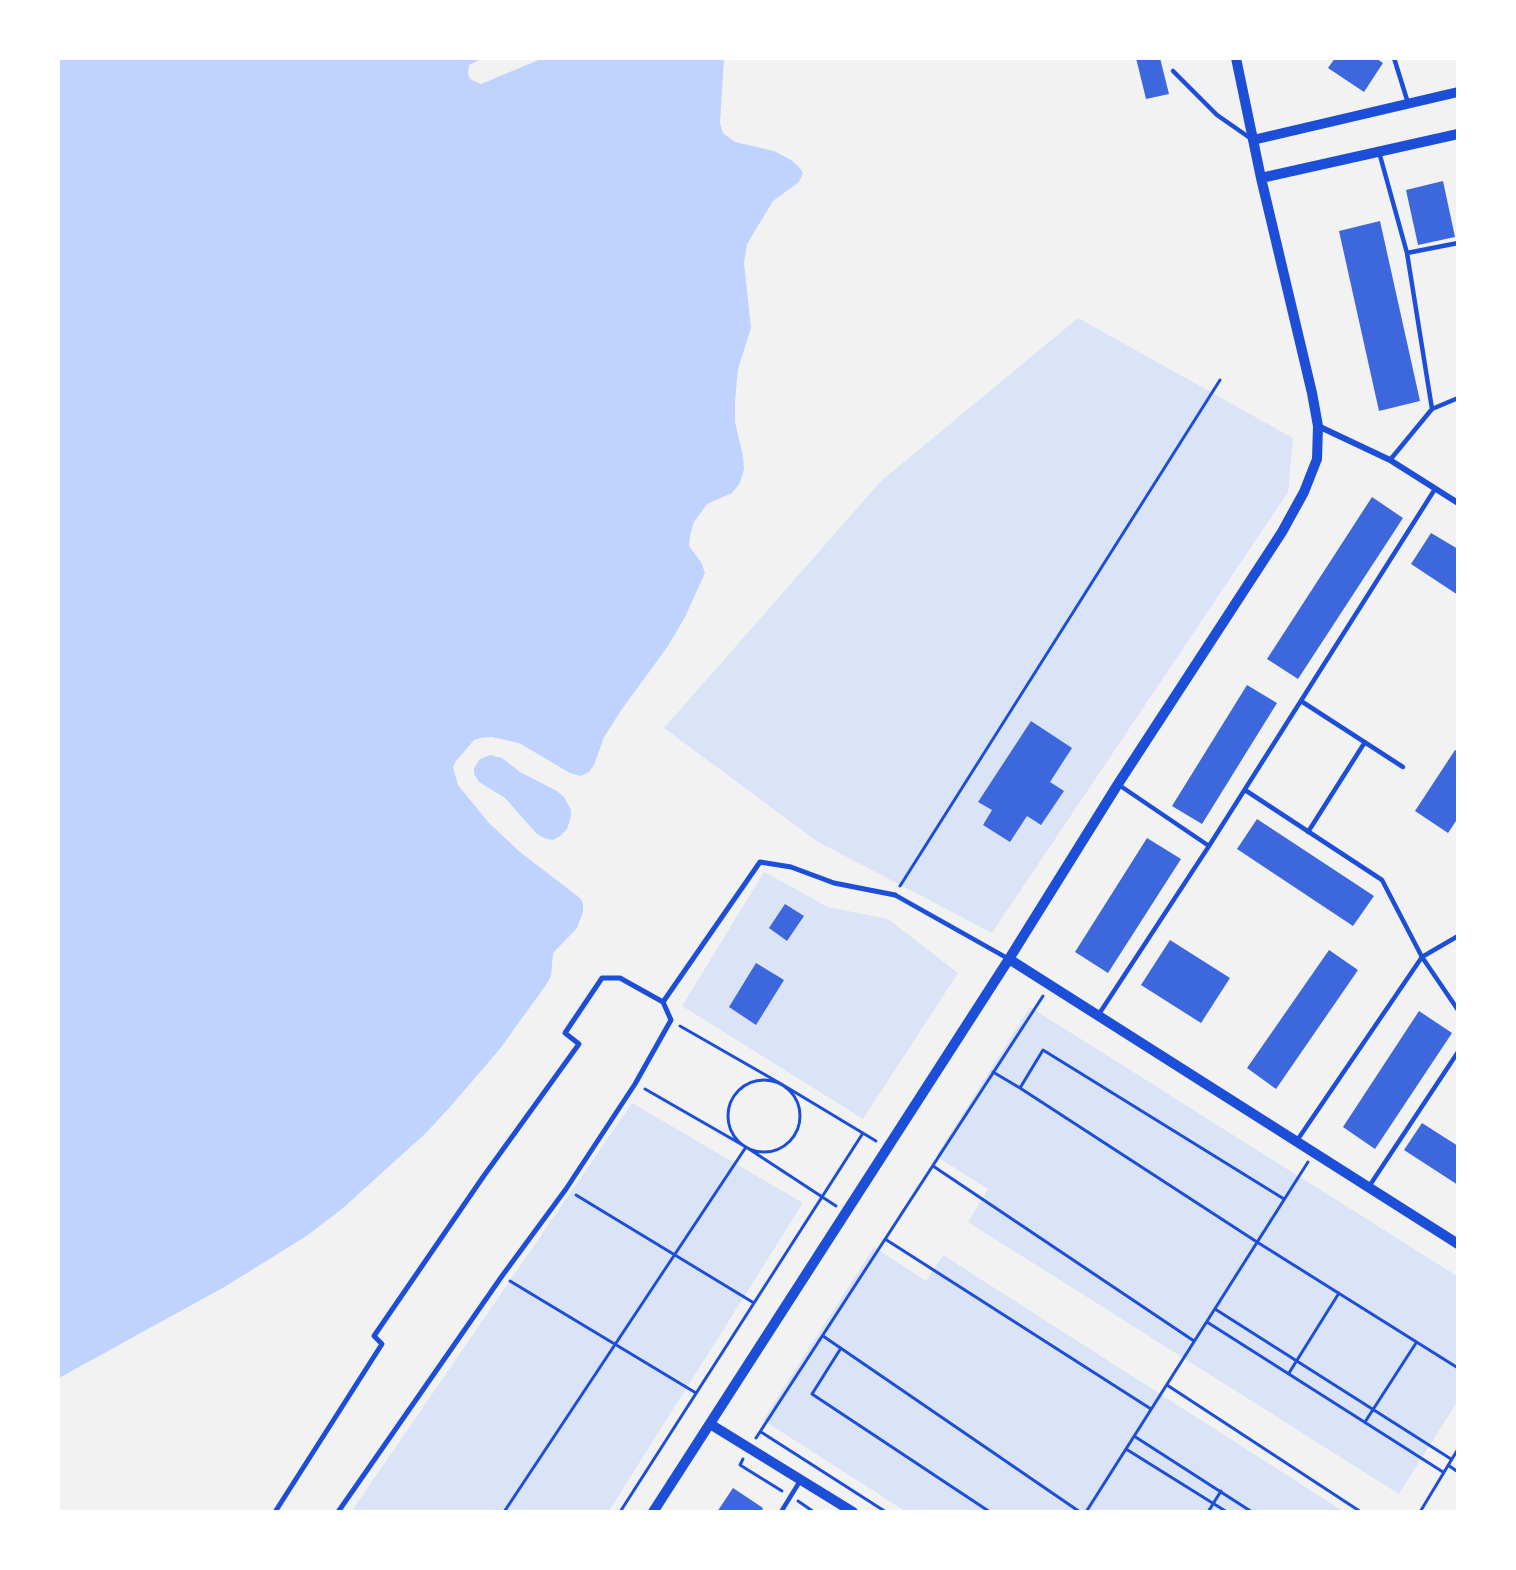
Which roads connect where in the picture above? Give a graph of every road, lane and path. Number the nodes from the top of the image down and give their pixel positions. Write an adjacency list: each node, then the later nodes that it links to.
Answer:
1 (1236, 58): 7 (street)
2 (1394, 58): 5 (lane)
3 (1173, 71): 7 (lane)
4 (1458, 92): 5 (street)
5 (1408, 103): 7 (street)
6 (1458, 134): 8 (street)
7 (1253, 140): 9 (street)
8 (1379, 152): 9 (street); 11 (lane)
9 (1261, 178): 15 (street)
10 (1458, 243): 11 (lane)
11 (1407, 253): 14 (lane)
12 (1220, 380): 26 (path)
13 (1457, 398): 14 (lane)
14 (1432, 409): 16 (lane)
15 (1318, 426): 16 (street); 22 (street)
16 (1390, 460): 17 (street)
17 (1435, 489): 18 (street); 19 (lane)
18 (1458, 504)
19 (1301, 701): 20 (lane); 23 (lane)
20 (1365, 742): 21 (lane); 24 (lane)
21 (1403, 767)
22 (1118, 784): 25 (lane); 29 (street)
23 (1245, 790): 24 (lane); 25 (lane)
24 (1308, 832): 28 (lane)
25 (1209, 846): 33 (lane)
26 (895, 895): 29 (lane); 31 (street)
27 (1458, 936): 28 (lane)
28 (1422, 957): 32 (lane); 41 (lane)
29 (1009, 959): 30 (street); 43 (street)
30 (1050, 985): 33 (street); 36 (path)
31 (663, 1002): 34 (street); 87 (street)
32 (1458, 1010)
33 (1098, 1015): 41 (street)
34 (671, 1020): 37 (street); 38 (path)
35 (1458, 1052): 46 (lane)
36 (993, 1072): 39 (path); 45 (path)
37 (635, 1084): 42 (path); 47 (street)
38 (783, 1084): 40 (path); 42 (path); 42 (path)
39 (1020, 1088): 49 (path); 52 (path)
40 (862, 1132): 43 (path); 48 (path)
41 (1296, 1142): 44 (street)
42 (746, 1148): 48 (path); 54 (path)
43 (888, 1148): 50 (street)
44 (1314, 1153): 46 (street); 49 (path)
45 (933, 1166): 51 (path); 61 (path)
46 (1368, 1188): 53 (street)
47 (566, 1189): 54 (path); 55 (street)
48 (822, 1196): 50 (path); 57 (path)
49 (1284, 1199): 52 (path)
50 (845, 1212): 73 (street)
51 (885, 1239): 60 (path); 70 (path)
52 (1257, 1242): 56 (path); 58 (path)
53 (1458, 1245)
54 (674, 1256): 57 (path); 63 (path)
55 (502, 1276): 63 (path); 88 (street)
56 (1339, 1293): 62 (path); 65 (path)
57 (754, 1303): 69 (path)
58 (1215, 1309): 59 (path); 65 (path)
59 (1206, 1322): 61 (path); 67 (path)
60 (823, 1336): 64 (path); 74 (path)
61 (1194, 1341): 68 (path)
62 (1416, 1342): 66 (path); 71 (path)
63 (614, 1344): 69 (path); 89 (path)
64 (841, 1348): 96 (path); 97 (path)
65 (1296, 1360): 67 (path); 71 (path)
66 (1458, 1368)
67 (1288, 1374): 72 (path)
68 (1166, 1385): 70 (path); 102 (path)
69 (696, 1393): 90 (path)
70 (1151, 1409): 75 (path)
71 (1373, 1409): 72 (path); 79 (path)
72 (1364, 1422): 81 (path)
73 (710, 1424): 76 (street); 91 (street)
74 (761, 1431): 76 (path); 95 (path)
75 (1134, 1436): 77 (path); 84 (path)
76 (750, 1448): 83 (street); 85 (path)
77 (1126, 1449): 86 (path); 98 (path)
78 (1458, 1449): 79 (path)
79 (1451, 1459): 80 (path)
80 (1448, 1465): 81 (path); 82 (path)
81 (1443, 1472): 103 (path)
82 (1458, 1472)
83 (801, 1480): 85 (lane); 94 (street)
84 (1221, 1491): 86 (path); 101 (path)
85 (790, 1497): 92 (lane); 93 (path)
86 (1213, 1503): 99 (path); 100 (path)
87 (275, 1512)
88 (338, 1512)
89 (504, 1512)
90 (620, 1512)
91 (653, 1512)
92 (781, 1512)
93 (814, 1512)
94 (853, 1512)
95 (886, 1512)
96 (990, 1512)
97 (1080, 1512)
98 (1086, 1512)
99 (1208, 1512)
100 (1227, 1512)
101 (1252, 1512)
102 (1361, 1512)
103 (1420, 1512)

